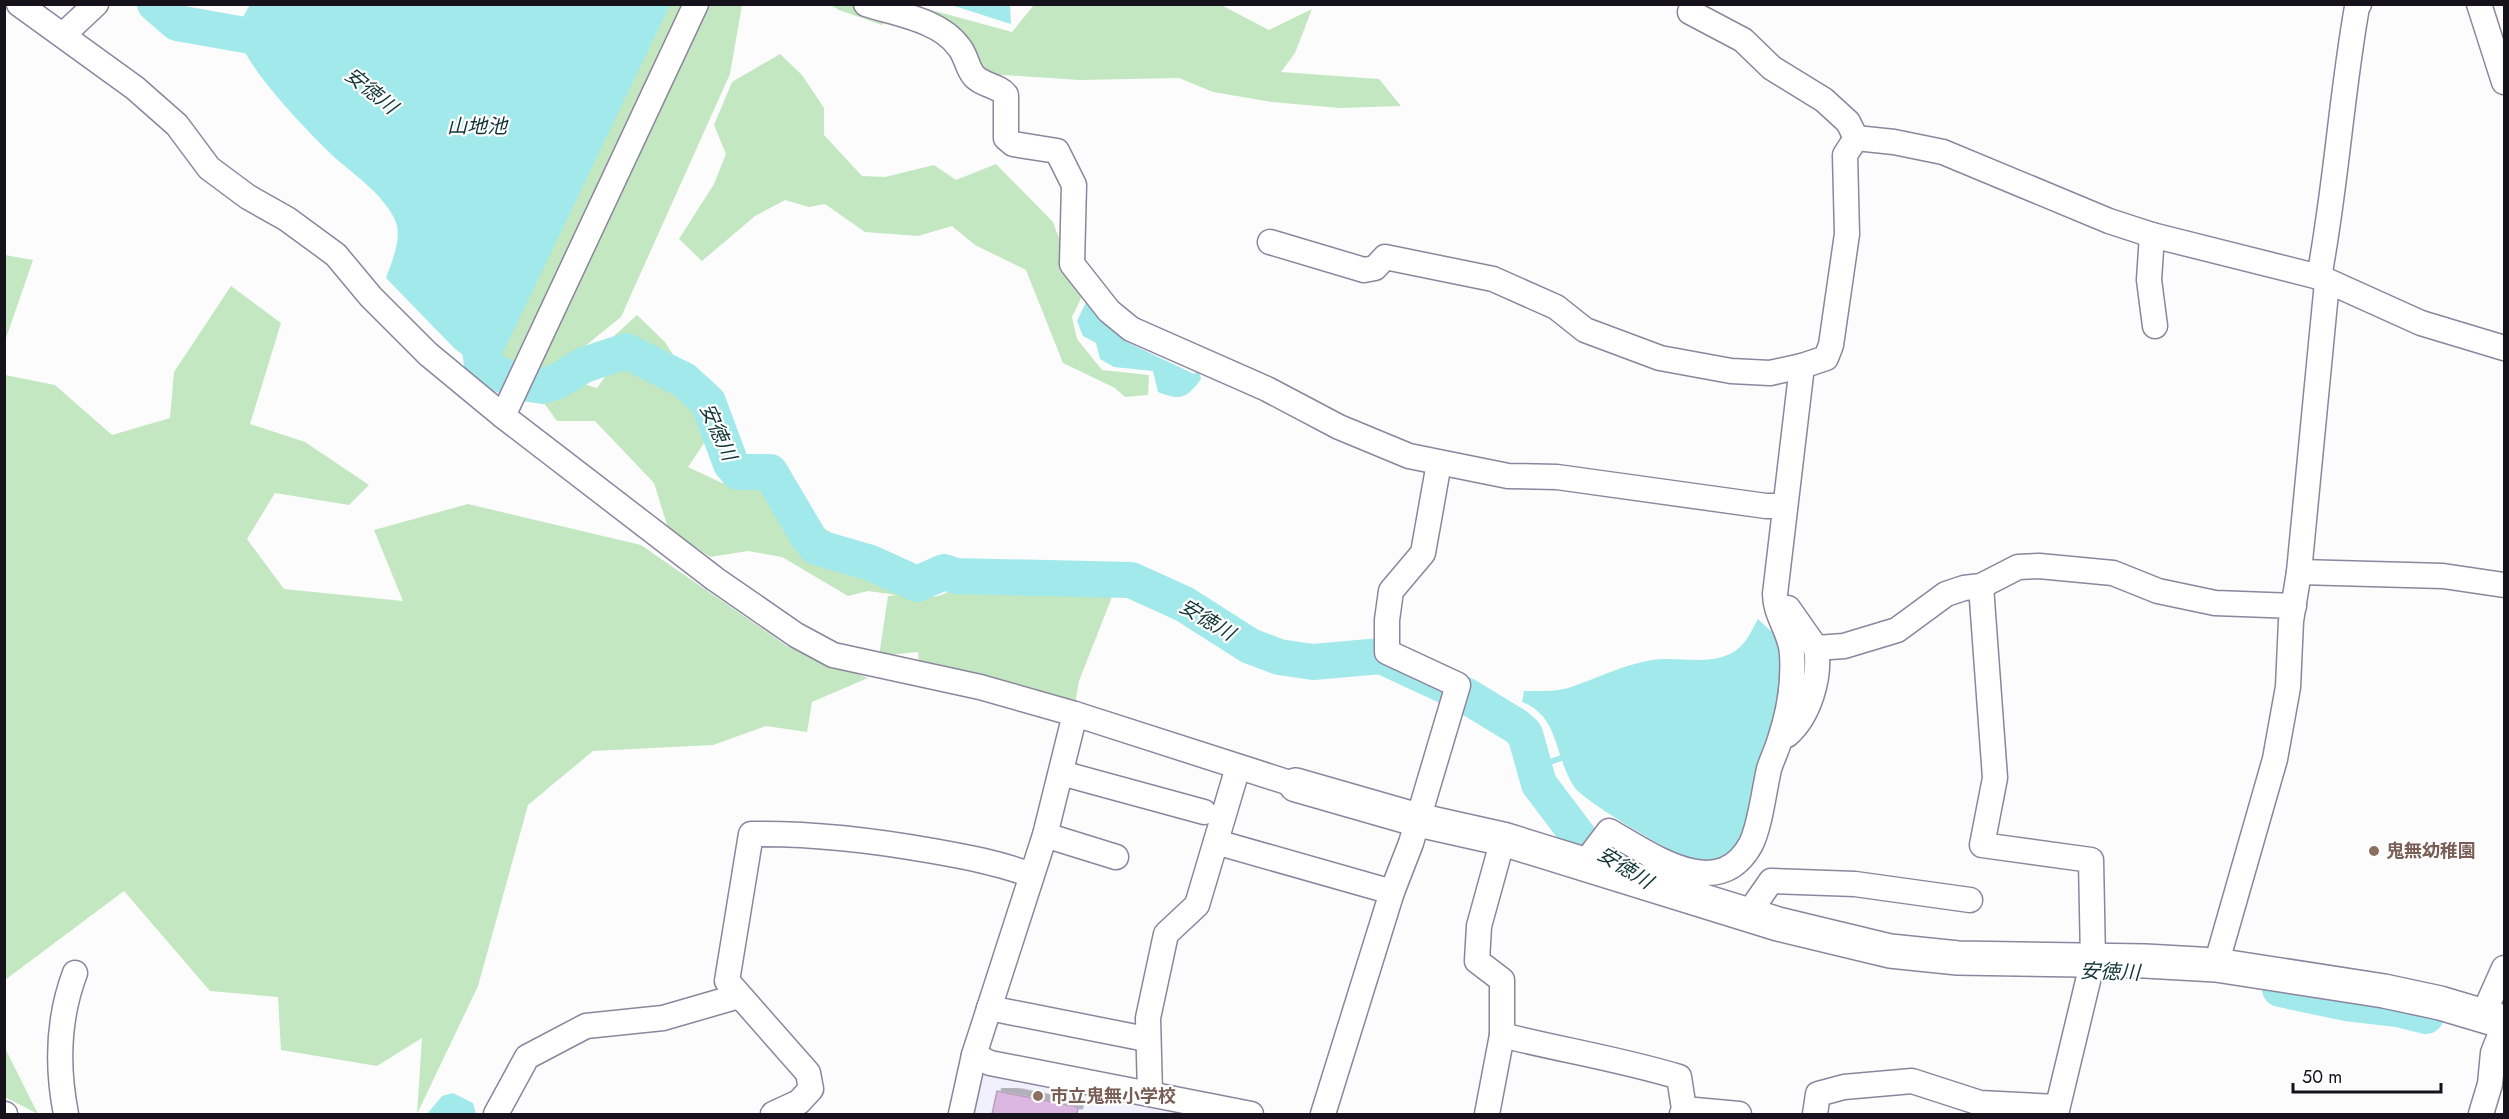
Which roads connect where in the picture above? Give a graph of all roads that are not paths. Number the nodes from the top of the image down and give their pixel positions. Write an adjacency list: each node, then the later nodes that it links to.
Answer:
1 (19, 4): 8 (street)
2 (96, 4): 8 (street)
3 (696, 4): 17 (street)
4 (866, 4): 18 (street)
5 (2479, 4): 9 (street)
6 (2357, 5): 13 (street)
7 (1690, 12): 10 (street)
8 (63, 34): 17 (street)
9 (2505, 82)
10 (1856, 138): 11 (street); 16 (street)
11 (2152, 235): 13 (street); 14 (street)
12 (1269, 242): 16 (street)
13 (2323, 280): 15 (street); 20 (street)
14 (2155, 326)
15 (2505, 348)
16 (1802, 366): 19 (street)
17 (503, 416): 26 (street)
18 (1439, 463): 19 (street); 32 (street)
19 (1785, 506): 23 (street)
20 (2299, 572): 21 (street); 24 (street)
21 (2505, 585)
22 (1981, 586): 24 (street); 25 (street); 42 (street)
23 (1775, 594): 25 (street); 27 (street)
24 (2294, 606): 43 (street)
25 (1816, 648): 27 (street)
26 (1075, 714): 28 (street); 29 (street)
27 (1780, 741): 37 (street)
28 (1238, 767): 30 (street); 35 (street)
29 (1061, 773): 31 (street); 33 (street)
30 (1296, 785): 32 (street)
31 (1204, 812)
32 (1418, 820): 34 (street); 39 (street)
33 (1045, 835): 36 (street); 38 (street)
34 (1503, 839): 37 (street); 49 (street)
35 (1216, 842): 39 (street); 52 (street)
36 (1116, 857)
37 (1584, 864): 41 (street)
38 (1031, 875): 46 (street); 47 (street)
39 (1392, 892): 60 (street)
40 (1970, 900): 41 (street)
41 (1748, 914): 42 (street)
42 (2093, 960): 43 (street); 53 (street)
43 (2216, 965): 48 (street)
44 (2505, 968): 48 (street)
45 (75, 974): 55 (street)
46 (739, 996): 56 (street); 57 (street)
47 (989, 1008): 50 (street); 51 (street)
48 (2497, 1021): 64 (street)
49 (1502, 1035): 54 (street); 61 (street)
50 (1141, 1038)
51 (974, 1055): 52 (street); 58 (street)
52 (1150, 1094): 59 (street)
53 (2056, 1111): 63 (street)
54 (1683, 1112): 62 (street)
55 (66, 1114)
56 (496, 1114)
57 (773, 1114)
58 (961, 1114)
59 (1251, 1114)
60 (1323, 1114)
61 (1487, 1114)
62 (1739, 1114)
63 (1815, 1114)
64 (2481, 1114)

